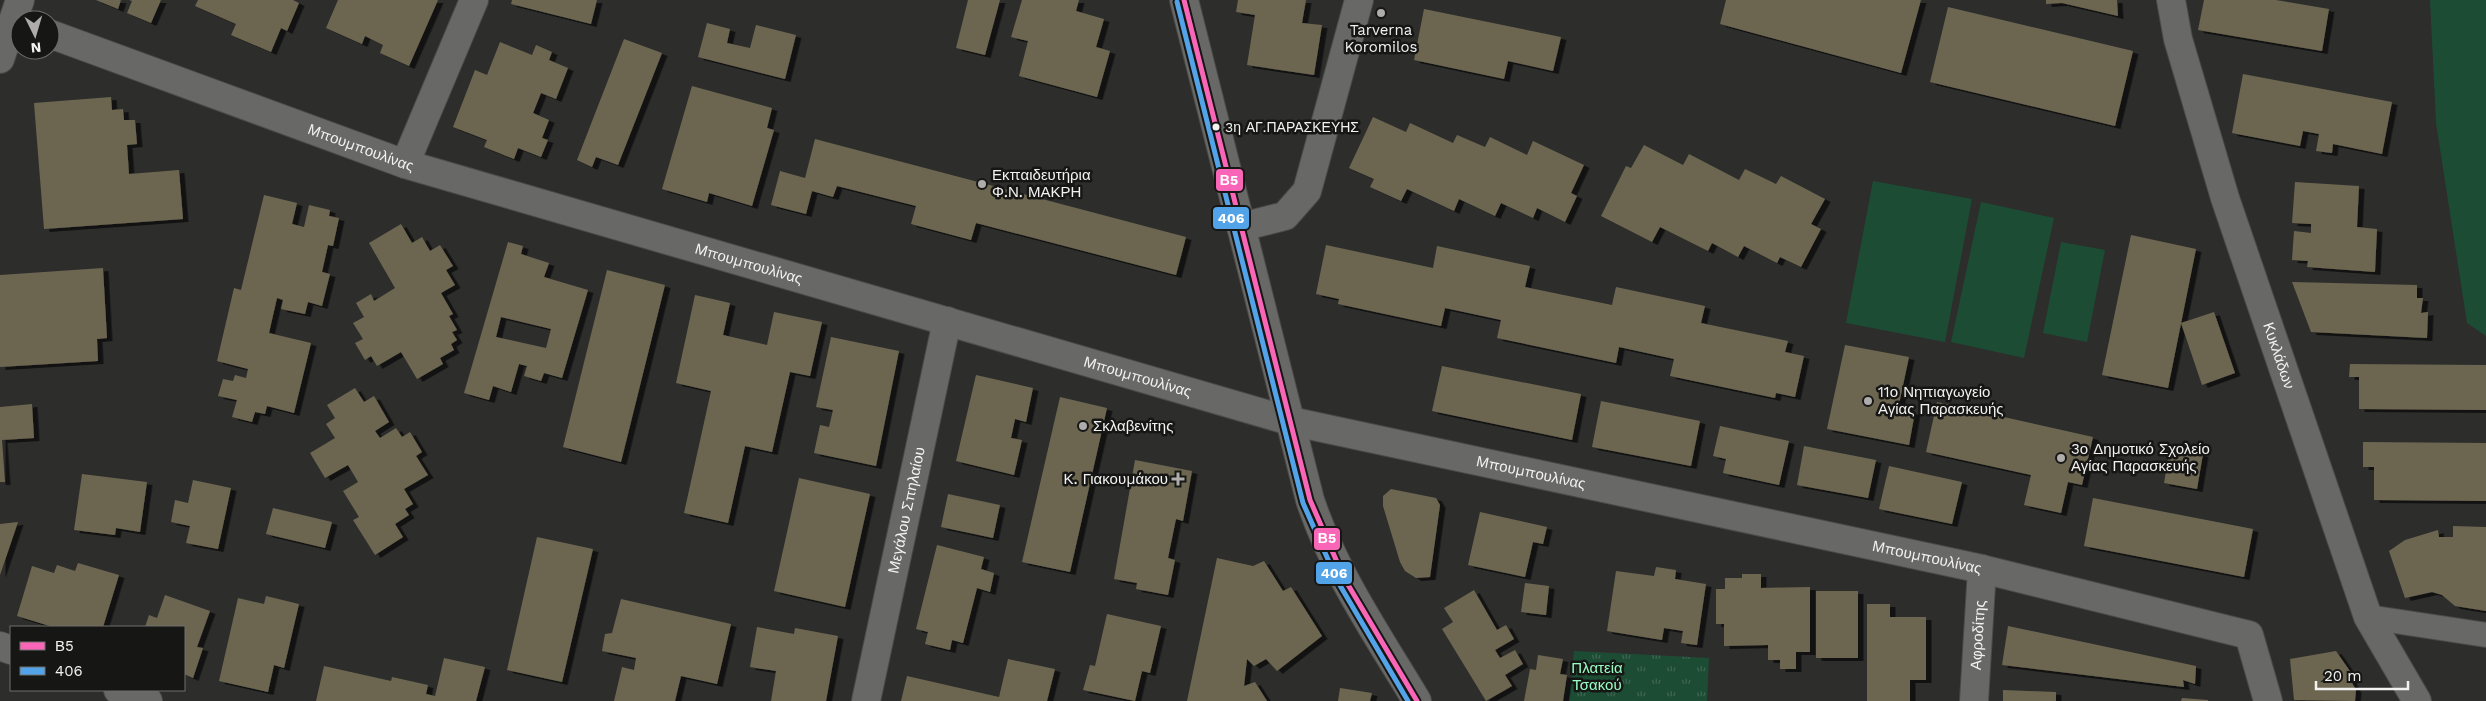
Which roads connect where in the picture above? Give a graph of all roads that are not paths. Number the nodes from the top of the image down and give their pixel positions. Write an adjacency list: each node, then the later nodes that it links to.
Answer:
1 (474, 0): 8 (street)
2 (1184, 0): 9 (street)
3 (1359, 0): 9 (street)
4 (2171, 0): 13 (street, Κυκλάδων)
5 (10, 28): 7 (street)
6 (60, 38): 8 (street, Μπουμπουλίνας)
7 (0, 59)
8 (405, 164): 10 (street, Μπουμπουλίνας)
9 (1241, 227): 11 (street)
10 (947, 321): 11 (street, Μπουμπουλίνας); 17 (street, Μεγάλου Σπηλαίου)
11 (1290, 421): 12 (street, Μπουμπουλίνας); 18 (street)
12 (1982, 569): 19 (street, Αφροδίτης); 20 (street, Μπουμπουλίνας)
13 (2368, 618): 14 (street); 21 (street, Κυκλάδων)
14 (2486, 635)
15 (121, 691): 16 (street)
16 (148, 701)
17 (866, 701)
18 (1417, 701)
19 (1974, 701)
20 (2268, 701)
21 (2417, 701)

